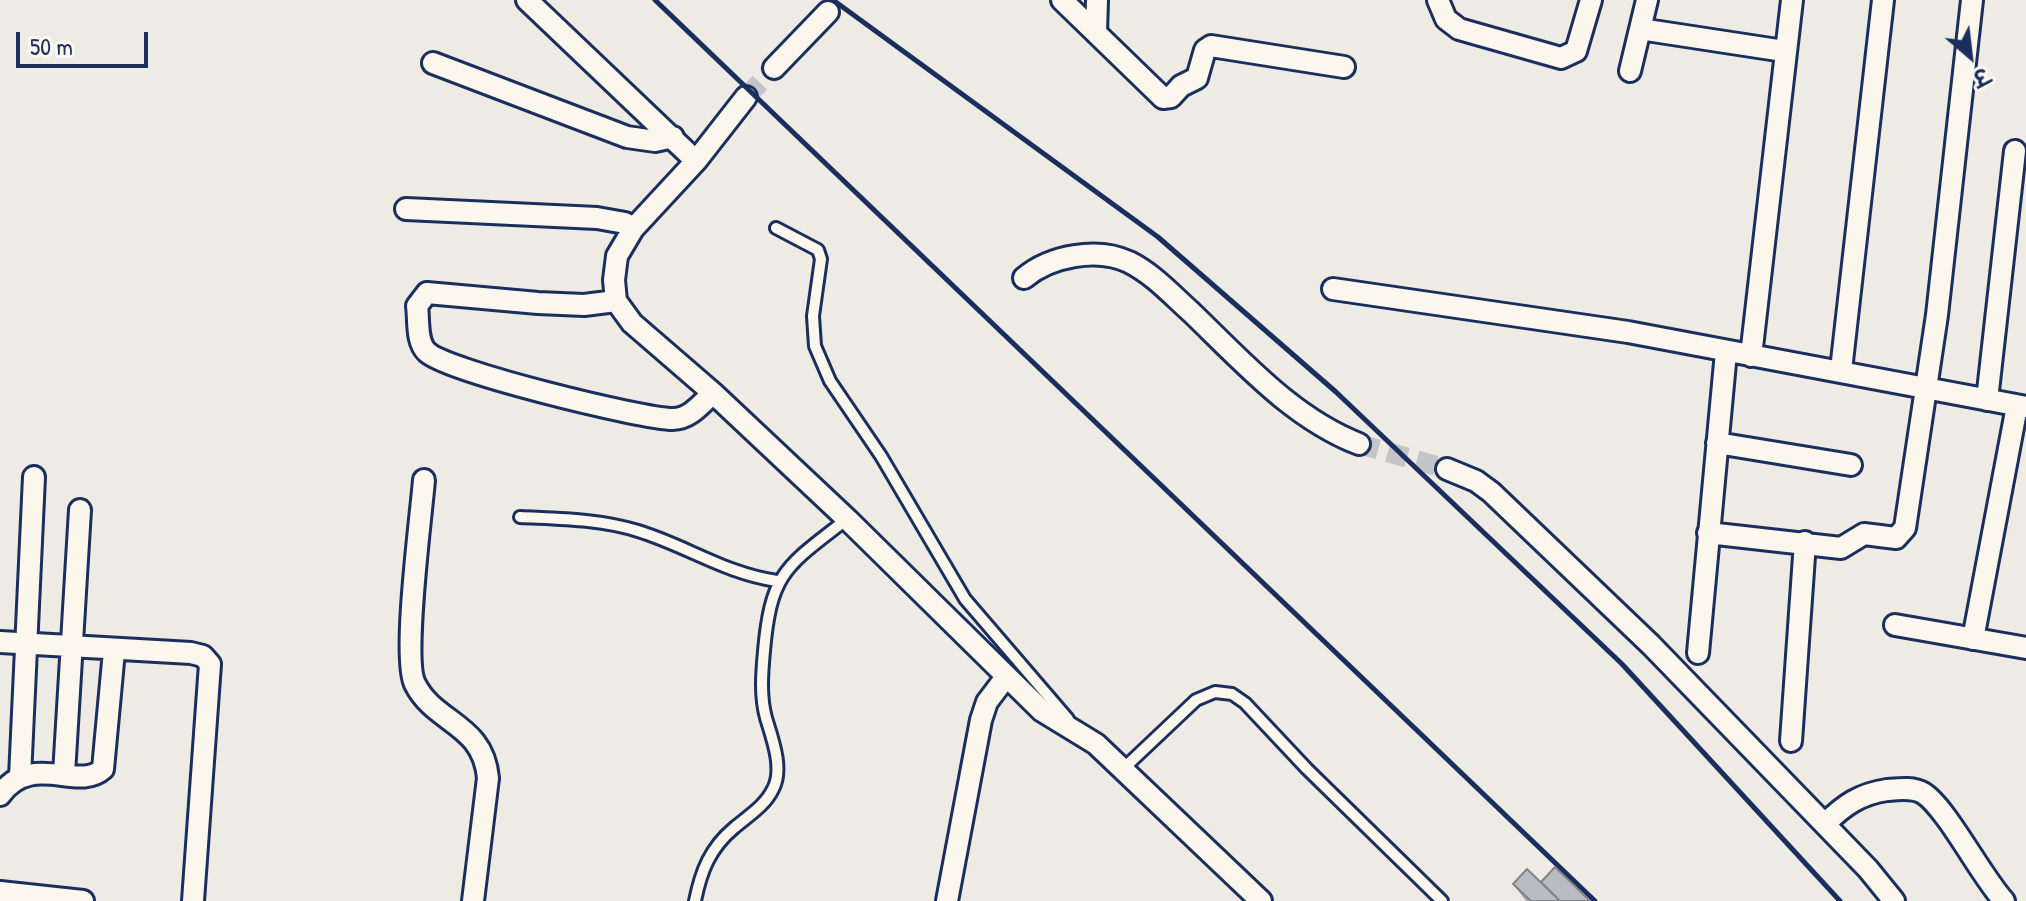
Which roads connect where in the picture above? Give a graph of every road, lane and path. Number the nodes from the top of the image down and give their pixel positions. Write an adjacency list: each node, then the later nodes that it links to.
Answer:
1 (527, 0): 19 (street)
2 (1062, 0): 12 (street)
3 (1097, 0): 12 (street)
4 (1438, 0): 5 (street)
5 (1591, 0)
6 (1647, 0): 11 (street)
7 (1792, 0): 13 (street)
8 (1883, 0): 29 (street)
9 (1972, 0): 30 (street)
10 (828, 12): 16 (street)
11 (1640, 29): 13 (street); 17 (street)
12 (1096, 33): 15 (street)
13 (1784, 51): 28 (street)
14 (433, 63): 19 (street)
15 (1344, 67)
16 (774, 68)
17 (1630, 71)
18 (746, 97): 19 (street)
19 (685, 150): 23 (street)
20 (2015, 151): 32 (street)
21 (406, 209): 23 (street)
22 (776, 228): 55 (lane)
23 (633, 229): 26 (street)
24 (1024, 278): 35 (street)
25 (1333, 289): 27 (street)
26 (616, 301): 31 (street); 31 (street)
27 (1726, 352): 28 (street); 34 (street)
28 (1751, 356): 29 (street)
29 (1841, 370): 30 (street)
30 (1925, 388): 32 (street); 44 (street)
31 (713, 393): 42 (street)
32 (1987, 400): 33 (street)
33 (2022, 406): 47 (street)
34 (1717, 443): 36 (street); 43 (street)
35 (1359, 444)
36 (1851, 465)
37 (1447, 469): 61 (street)
38 (34, 477): 49 (street)
39 (424, 480): 65 (street)
40 (80, 510): 50 (street)
41 (520, 517): 45 (lane)
42 (847, 519): 45 (lane); 54 (street)
43 (1708, 533): 44 (street); 53 (street)
44 (1805, 542): 56 (street)
45 (777, 581): 66 (lane)
46 (1895, 625): 47 (street)
47 (1973, 639): 51 (street)
48 (0, 642): 49 (street)
49 (24, 644): 50 (street); 59 (street)
50 (71, 648): 52 (street); 58 (street)
51 (2026, 648)
52 (114, 651): 58 (street); 64 (street)
53 (1698, 653)
54 (1006, 677): 55 (street); 67 (street)
55 (1083, 736): 57 (street)
56 (1791, 741)
57 (1123, 769): 68 (street); 69 (lane)
58 (64, 774): 59 (street)
59 (20, 777): 60 (street)
60 (0, 795)
61 (1825, 824): 70 (street); 71 (street)
62 (0, 892): 63 (street)
63 (83, 901)
64 (193, 901)
65 (473, 901)
66 (695, 901)
67 (947, 901)
68 (1261, 901)
69 (1442, 901)
70 (1894, 901)
71 (2004, 901)

